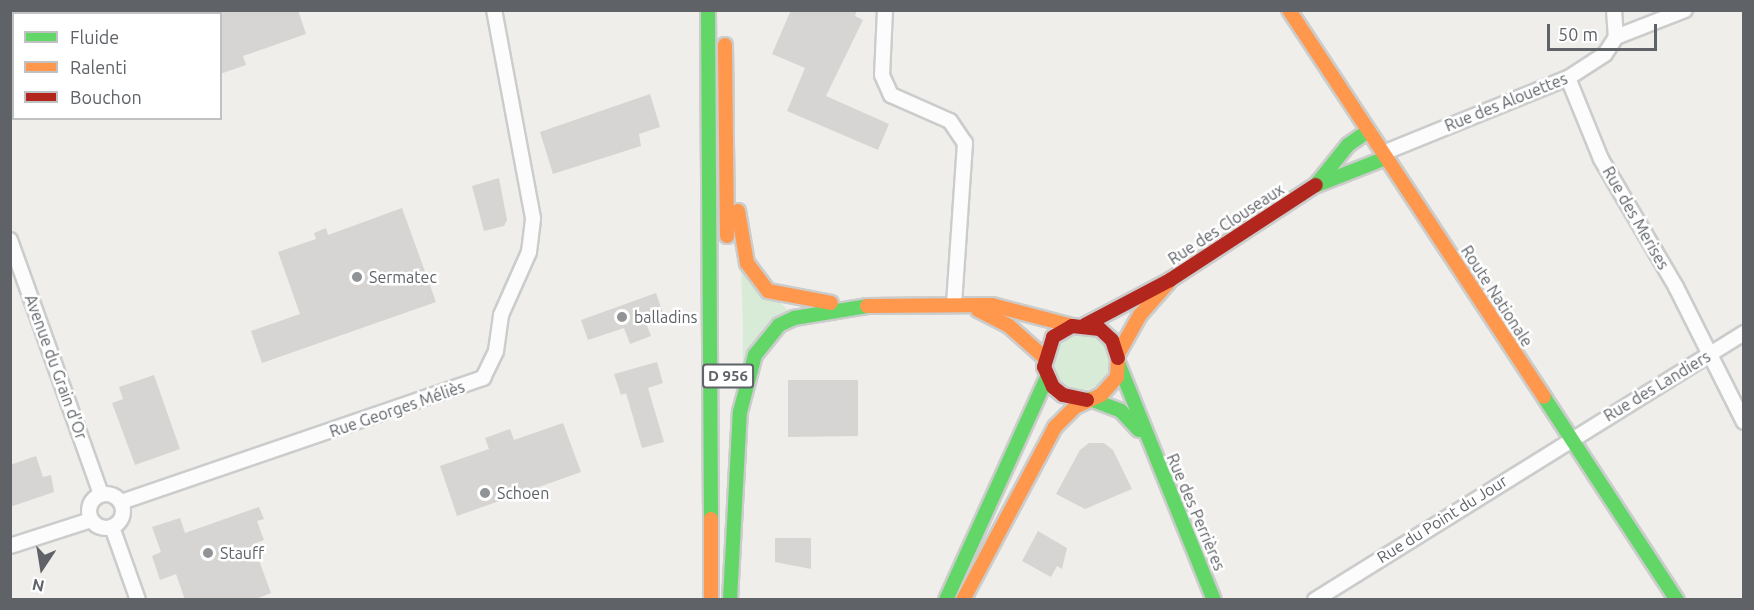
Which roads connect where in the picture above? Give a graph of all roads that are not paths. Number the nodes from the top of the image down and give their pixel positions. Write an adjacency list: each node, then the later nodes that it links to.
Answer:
1 (494, 10): 32 (street, Rue Georges Méliès)
2 (708, 10): 30 (main road, D 956)
3 (885, 10): 17 (street)
4 (1289, 10): 10 (main road, Route Nationale)
5 (1614, 10): 8 (street)
6 (1685, 10): 8 (street, Rue des Alouettes)
7 (725, 34): 11 (main road)
8 (1616, 37): 9 (street, Rue des Alouettes)
9 (1568, 78): 12 (street, Rue des Alouettes); 21 (street, Rue des Merises)
10 (1368, 131): 12 (main road, Route Nationale); 13 (main road, Rue des Clouseaux)
11 (727, 153): 15 (main road); 18 (main road)
12 (1384, 155): 13 (main road); 29 (main road, Route Nationale)
13 (1317, 185): 16 (main road, Rue des Clouseaux)
14 (10, 240): 31 (street, Avenue du Grain d'Or)
15 (727, 247)
16 (1170, 280): 19 (main road, Rue des Clouseaux); 23 (main road)
17 (960, 305): 18 (main road); 19 (main road); 22 (main road)
18 (867, 306): 43 (main road, D 956)
19 (1079, 325): 22 (main road); 23 (main road)
20 (1743, 333): 21 (street, Rue des Landiers)
21 (1710, 355): 27 (street, Rue des Merises); 29 (street, Rue des Landiers)
22 (1044, 357): 24 (main road)
23 (1119, 359): 26 (main road); 28 (main road, Rue des Perrières)
24 (1047, 377): 26 (main road); 36 (main road)
25 (728, 400): 43 (main road, D 956)
26 (1088, 400): 28 (main road, Rue des Perrières); 39 (main road)
27 (1743, 422)
28 (1146, 438): 46 (main road, Rue des Perrières)
29 (1569, 438): 47 (street, Rue du Point du Jour); 48 (main road, Route Nationale)
30 (711, 447): 41 (main road, D 956); 42 (main road, D 956)
31 (101, 494): 32 (street); 33 (street)
32 (121, 502): 35 (street)
33 (91, 520): 35 (street); 37 (street)
34 (964, 525): 36 (street)
35 (112, 527): 40 (street)
36 (978, 533): 38 (main road); 39 (street)
37 (10, 546)
38 (971, 549): 39 (street); 44 (main road)
39 (985, 558): 45 (main road)
40 (138, 600)
41 (696, 600)
42 (711, 600)
43 (729, 600)
44 (946, 600)
45 (963, 600)
46 (1214, 600)
47 (1315, 600)
48 (1677, 600)

